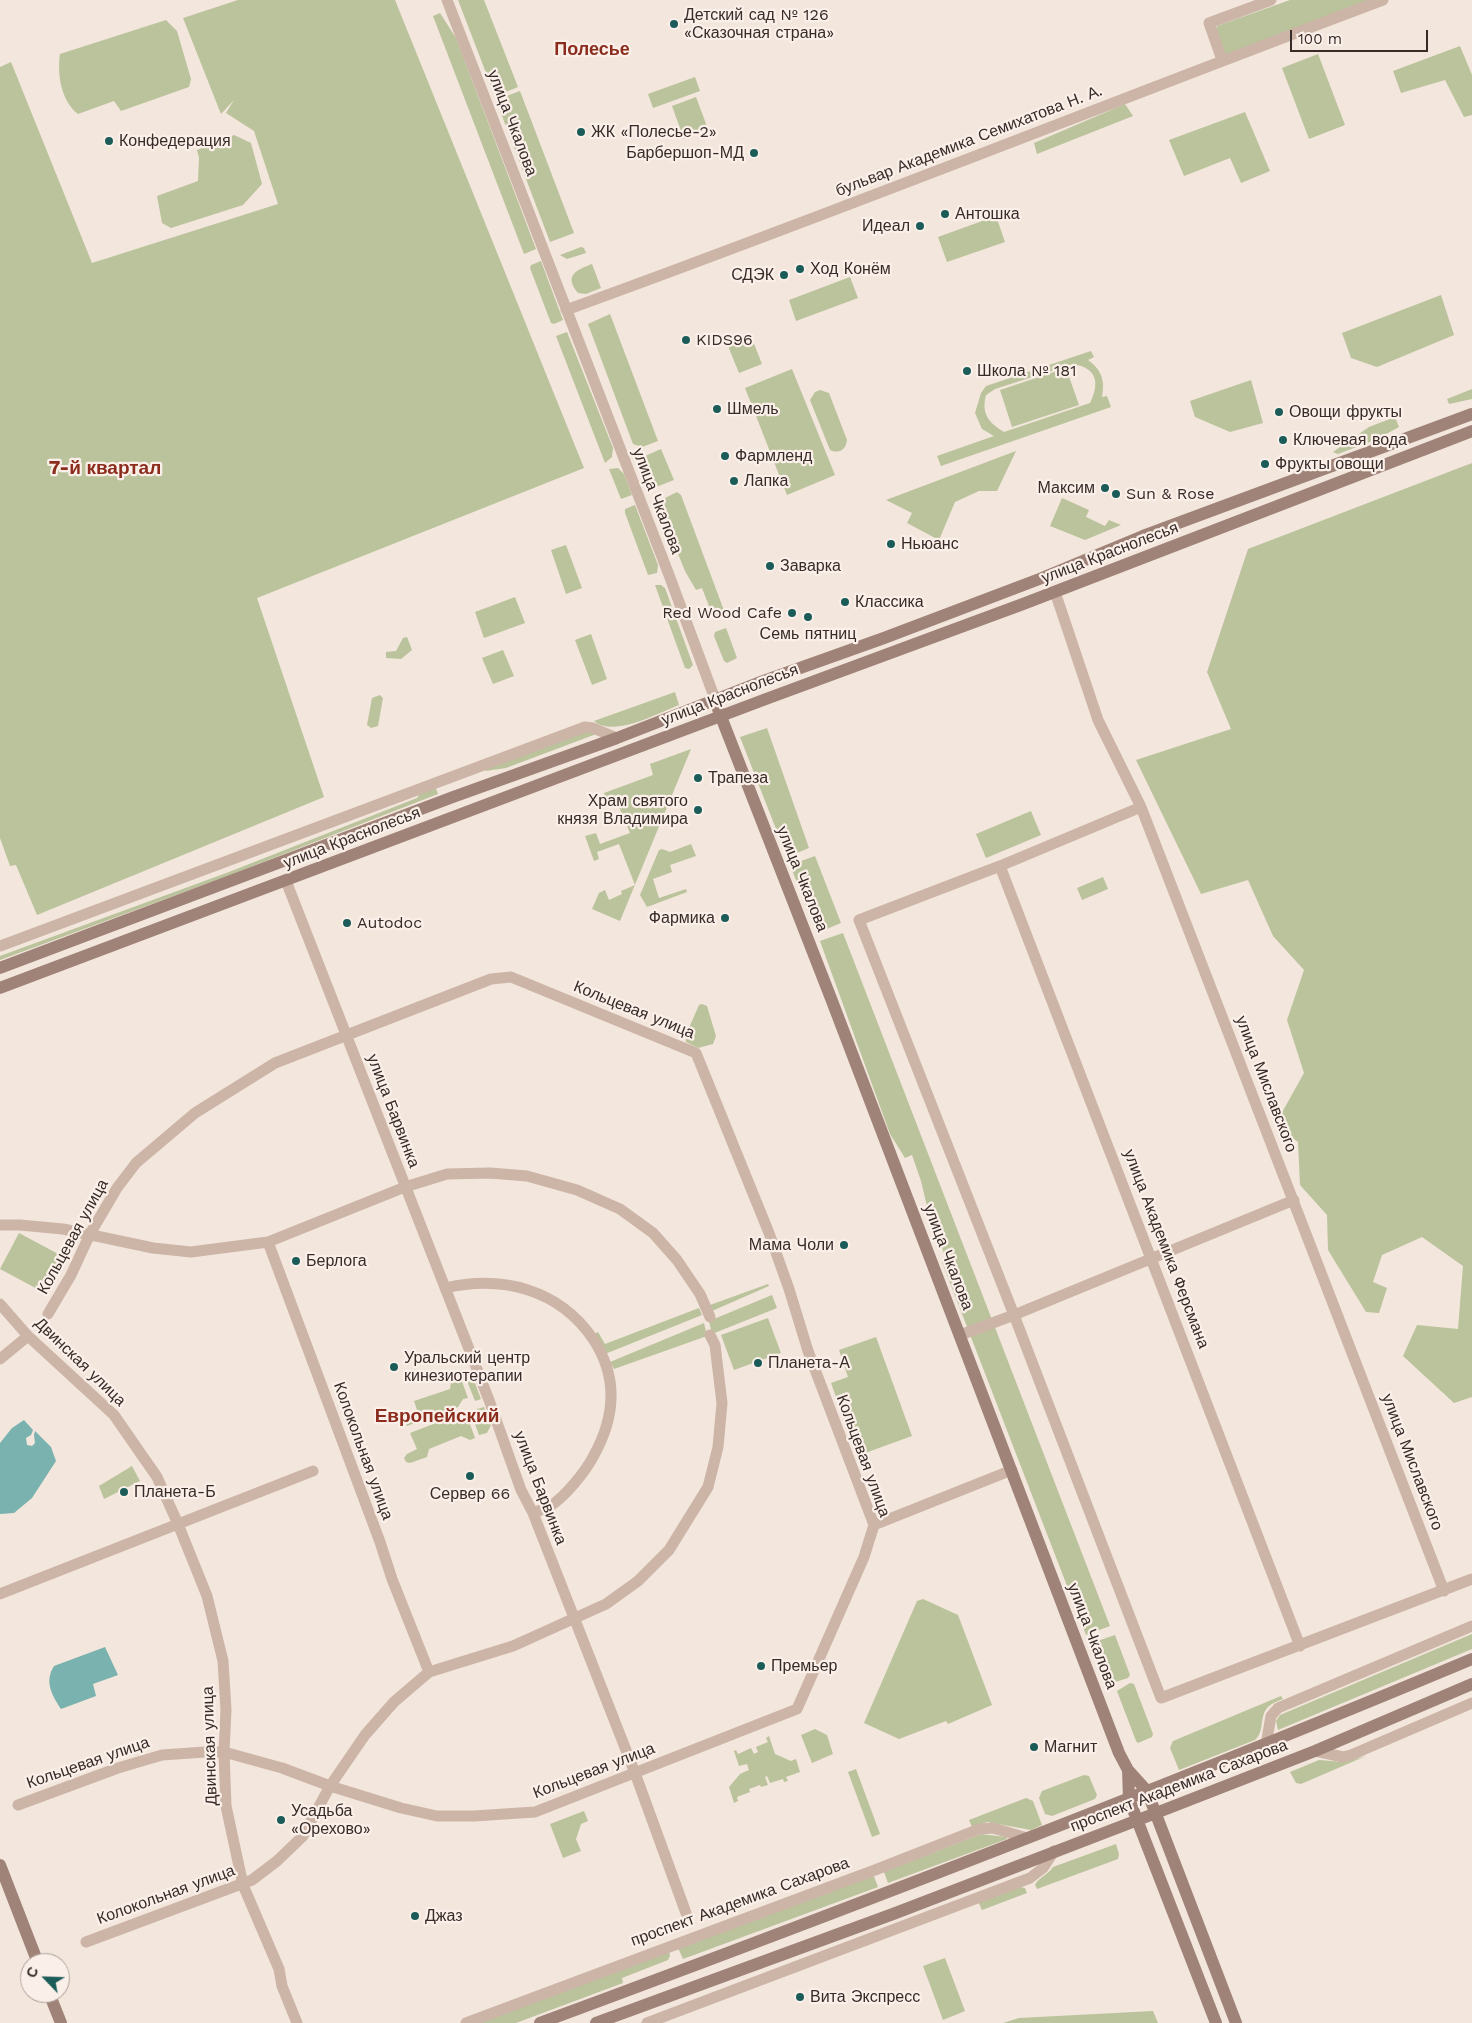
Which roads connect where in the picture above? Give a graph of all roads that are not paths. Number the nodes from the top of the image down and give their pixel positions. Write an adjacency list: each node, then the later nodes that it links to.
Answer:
1 (446, 0): 5 (street, улица Чкалова)
2 (1271, 0): 4 (street)
3 (1383, 0): 4 (street, бульвар Академика Семихатова Н. А.)
4 (1222, 60): 5 (street, бульвар Академика Семихатова Н. А.)
5 (566, 310): 11 (street, улица Чкалова)
6 (1472, 414): 8 (street, улица Краснолесья)
7 (1472, 431): 9 (street, улица Краснолесья)
8 (1143, 536): 9 (street); 11 (street, улица Краснолесья)
9 (1150, 555): 10 (street, улица Краснолесья)
10 (1055, 592): 12 (street, улица Краснолесья); 14 (street, улица Миславского)
11 (715, 699): 12 (street, улица Чкалова); 13 (street, улица Краснолесья)
12 (721, 716): 16 (street, улица Краснолесья); 33 (street, улица Чкалова)
13 (617, 738): 17 (street, улица Краснолесья); 18 (street, улица Краснолесья)
14 (1141, 807): 15 (street); 22 (street, улица Миславского)
15 (1000, 866): 26 (street, улица Академика Ферсмана); 30 (street)
16 (286, 880): 19 (street, улица Краснолесья); 20 (street, улица Барвинка)
17 (0, 946)
18 (0, 968)
19 (0, 988)
20 (347, 1036): 21 (street, улица Барвинка); 24 (street, Кольцевая улица); 40 (street, Кольцевая улица)
21 (405, 1187): 25 (street); 27 (street, улица Барвинка); 31 (street)
22 (1294, 1200): 26 (street); 42 (street, улица Миславского)
23 (0, 1225): 24 (street)
24 (90, 1234): 25 (street); 29 (street, Кольцевая улица)
25 (268, 1242): 48 (street, Колокольная улица)
26 (1153, 1259): 30 (street); 46 (street, улица Академика Ферсмана)
27 (445, 1288): 38 (street, улица Барвинка); 38 (street)
28 (0, 1304): 34 (street, Двинская улица)
29 (48, 1314)
30 (1014, 1315): 33 (street); 46 (street)
31 (710, 1317)
32 (710, 1335): 44 (street, Колокольная улица)
33 (960, 1335): 36 (street, улица Чкалова)
34 (28, 1336): 35 (street); 39 (street, Двинская улица)
35 (0, 1359)
36 (1012, 1470): 40 (street); 54 (street, улица Чкалова)
37 (313, 1471): 39 (street)
38 (532, 1513): 44 (street, улица Барвинка)
39 (178, 1524): 43 (street); 52 (street, Двинская улица)
40 (874, 1525): 55 (street, Кольцевая улица)
41 (1472, 1579): 42 (street)
42 (1444, 1591): 46 (street)
43 (0, 1594)
44 (573, 1619): 48 (street, Колокольная улица); 55 (street, улица Барвинка)
45 (1472, 1626): 51 (street, проспект Академика Сахарова)
46 (1300, 1646)
47 (1472, 1659): 51 (street, проспект Академика Сахарова)
48 (429, 1672): 56 (street, Колокольная улица)
49 (1472, 1684): 53 (street, проспект Академика Сахарова)
50 (1472, 1704): 53 (street)
51 (1266, 1745): 57 (street, проспект Академика Сахарова)
52 (224, 1752): 56 (street, Кольцевая улица); 59 (street, Кольцевая улица); 66 (street, Двинская улица)
53 (1315, 1752): 60 (street, проспект Академика Сахарова)
54 (1128, 1770): 57 (street, улица Чкалова); 58 (street, улица Чкалова)
55 (635, 1773): 56 (street, Кольцевая улица); 68 (street, улица Барвинка)
56 (330, 1786): 66 (street, Колокольная улица)
57 (1147, 1792): 58 (street, проспект Академика Сахарова); 60 (street, улица Чкалова)
58 (1130, 1800): 61 (street, улица Чкалова); 62 (street, проспект Академика Сахарова)
59 (18, 1805)
60 (1156, 1813): 61 (street, проспект Академика Сахарова); 79 (street, улица Чкалова)
61 (1137, 1820): 63 (street, проспект Академика Сахарова); 78 (street, улица Чкалова)
62 (1027, 1838): 74 (street, проспект Академика Сахарова); 75 (street, проспект Академика Сахарова)
63 (1054, 1851): 76 (street, проспект Академика Сахарова); 77 (street)
64 (0, 1865): 67 (street)
65 (0, 1873): 67 (street)
66 (243, 1885): 69 (street, Колокольная улица); 73 (street, Двинская улица)
67 (8, 1886): 70 (street)
68 (686, 1913)
69 (86, 1942)
70 (34, 1953)
71 (53, 2003): 72 (street)
72 (61, 2023)
73 (297, 2023)
74 (466, 2023)
75 (540, 2023)
76 (596, 2023)
77 (647, 2023)
78 (1216, 2023)
79 (1236, 2023)

